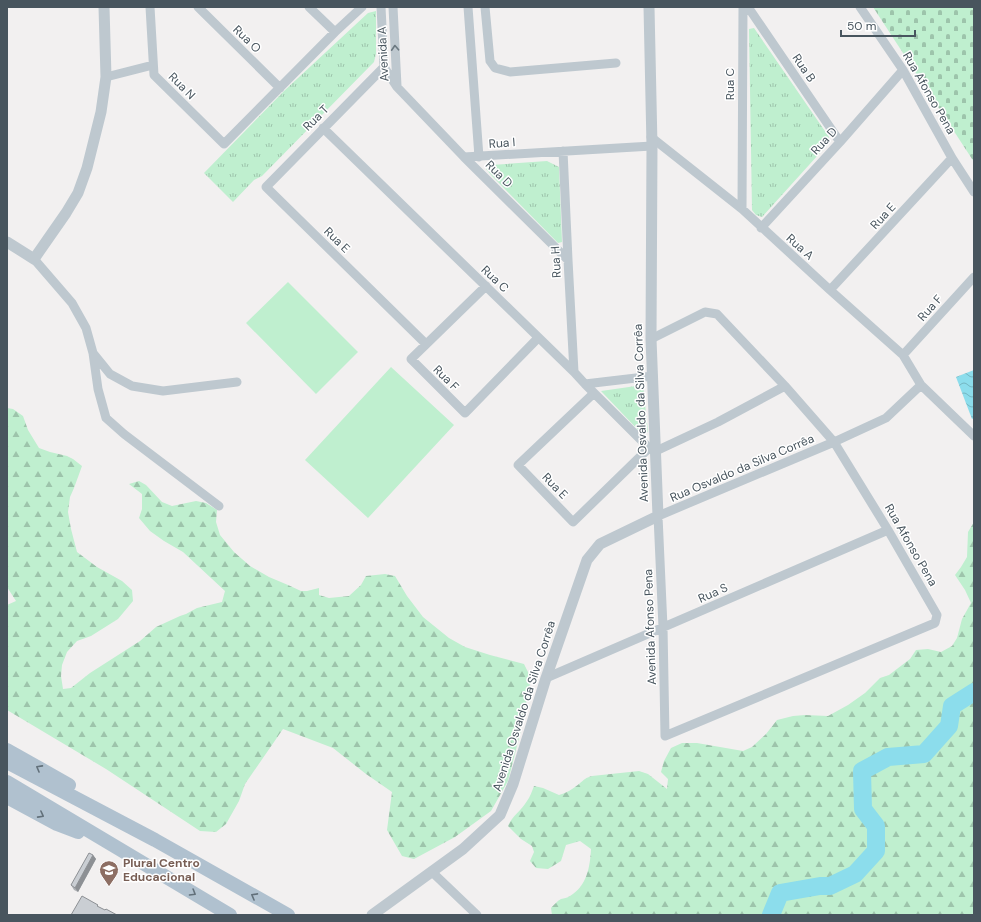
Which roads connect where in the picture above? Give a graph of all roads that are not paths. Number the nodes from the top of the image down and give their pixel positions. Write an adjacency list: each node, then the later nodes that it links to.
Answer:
1 (104, 7): 19 (street)
2 (150, 7): 16 (street, Rua N)
3 (198, 7): 21 (street, Rua O)
4 (309, 7): 14 (street)
5 (362, 7): 14 (street)
6 (381, 7): 17 (street, Avenida A)
7 (393, 7): 20 (street, Avenida A, one-way to 7)
8 (468, 7): 27 (street, Rua I)
9 (485, 7): 15 (street)
10 (649, 7): 23 (street, Avenida Osvaldo da Silva Corrêa)
11 (743, 7): 31 (street, Rua C)
12 (748, 7): 24 (street, Rua B)
13 (860, 7): 18 (street, Rua Afonso Pena)
14 (335, 32): 21 (street)
15 (616, 63)
16 (153, 65): 19 (street); 21 (street, Rua N)
17 (384, 66): 20 (street, Avenida A); 22 (street, Rua T)
18 (903, 70): 24 (street, Rua D); 28 (street, Rua Afonso Pena)
19 (106, 77): 34 (street)
20 (397, 87): 26 (street, Rua D)
21 (280, 88)
22 (323, 128): 29 (street, Rua T); 37 (street, Rua C)
23 (652, 141): 25 (street, Rua I); 31 (street, Rua A); 40 (street, Avenida Osvaldo da Silva Corrêa)
24 (840, 142): 32 (street, Rua D)
25 (563, 151): 27 (street, Rua I); 35 (street, Rua H)
26 (464, 157): 27 (street); 35 (street, Rua D)
27 (479, 157)
28 (952, 158): 30 (street, Rua Afonso Pena); 38 (street, Rua E)
29 (266, 187): 41 (street, Rua E)
30 (974, 192)
31 (742, 209): 32 (street, Rua A)
32 (761, 228): 38 (street, Rua A)
33 (7, 242): 34 (street)
34 (34, 259): 42 (street)
35 (568, 260): 44 (street, Rua H)
36 (974, 277): 43 (street, Rua F)
37 (486, 286): 39 (street, Rua C); 41 (street, Rua F)
38 (830, 290): 43 (street, Rua A)
39 (538, 338): 41 (street, Rua F); 44 (street, Rua C)
40 (651, 339): 45 (street, Avenida Osvaldo da Silva Corrêa); 49 (street, Rua Afonso Pena)
41 (426, 344)
42 (93, 354): 46 (street); 54 (street)
43 (903, 355): 48 (street, Rua A)
44 (574, 372): 47 (street, Rua C)
45 (653, 376): 47 (street); 53 (street, Avenida Osvaldo da Silva Corrêa)
46 (237, 382)
47 (585, 384): 50 (street, Rua C)
48 (921, 385): 51 (street, Rua A); 52 (street)
49 (785, 386): 52 (street, Rua Afonso Pena); 53 (street)
50 (594, 393): 53 (street, Rua C); 53 (street, Rua E)
51 (974, 436)
52 (834, 442): 55 (street, Rua Osvaldo da Silva Corrêa); 56 (street, Rua Afonso Pena)
53 (652, 449): 55 (street, Avenida Osvaldo da Silva Corrêa)
54 (219, 506)
55 (658, 516): 57 (street, Avenida Afonso Pena); 58 (street, Avenida Osvaldo da Silva Corrêa)
56 (888, 530): 57 (street, Rua S); 59 (street, Rua Afonso Pena)
57 (664, 627): 58 (street, Rua S); 59 (street, Avenida Afonso Pena)
58 (546, 678): 66 (street, Avenida Osvaldo da Silva Corrêa)
59 (665, 736)
60 (7, 750): 64 (main road, one-way to 60)
61 (7, 762): 64 (main road)
62 (7, 782): 65 (main road)
63 (7, 797): 65 (main road, one-way to 65)
64 (155, 840): 68 (main road, one-way to 64)
65 (109, 843): 67 (main road, one-way to 67)
66 (432, 872): 69 (street, Avenida Osvaldo da Silva Corrêa); 70 (street)
67 (230, 915)
68 (288, 915)
69 (372, 915)
70 (477, 915)

